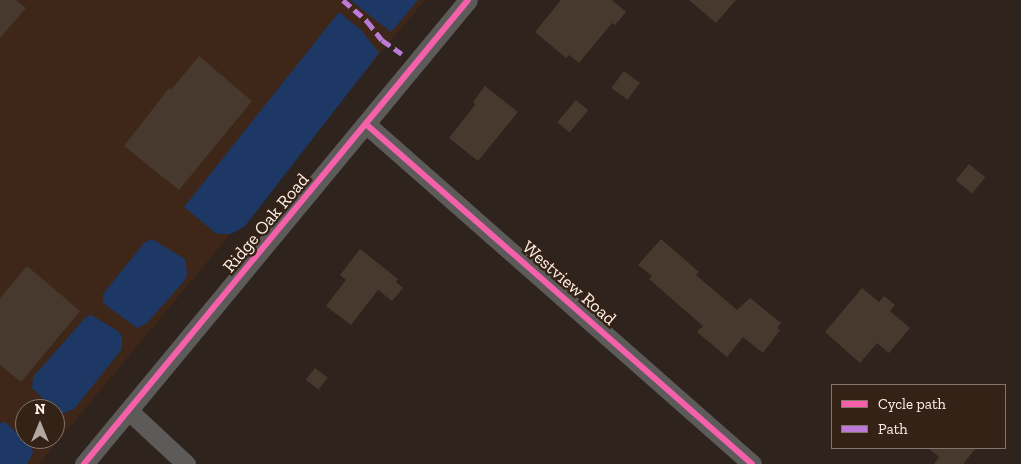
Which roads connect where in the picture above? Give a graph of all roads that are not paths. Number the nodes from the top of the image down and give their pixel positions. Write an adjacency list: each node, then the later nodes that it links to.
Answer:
1 (468, 0): 2 (street, Ridge Oak Road)
2 (367, 125): 3 (street, Ridge Oak Road); 6 (street, Westview Road)
3 (129, 411): 4 (street, Ridge Oak Road); 5 (street)
4 (84, 464)
5 (186, 464)
6 (752, 464)

